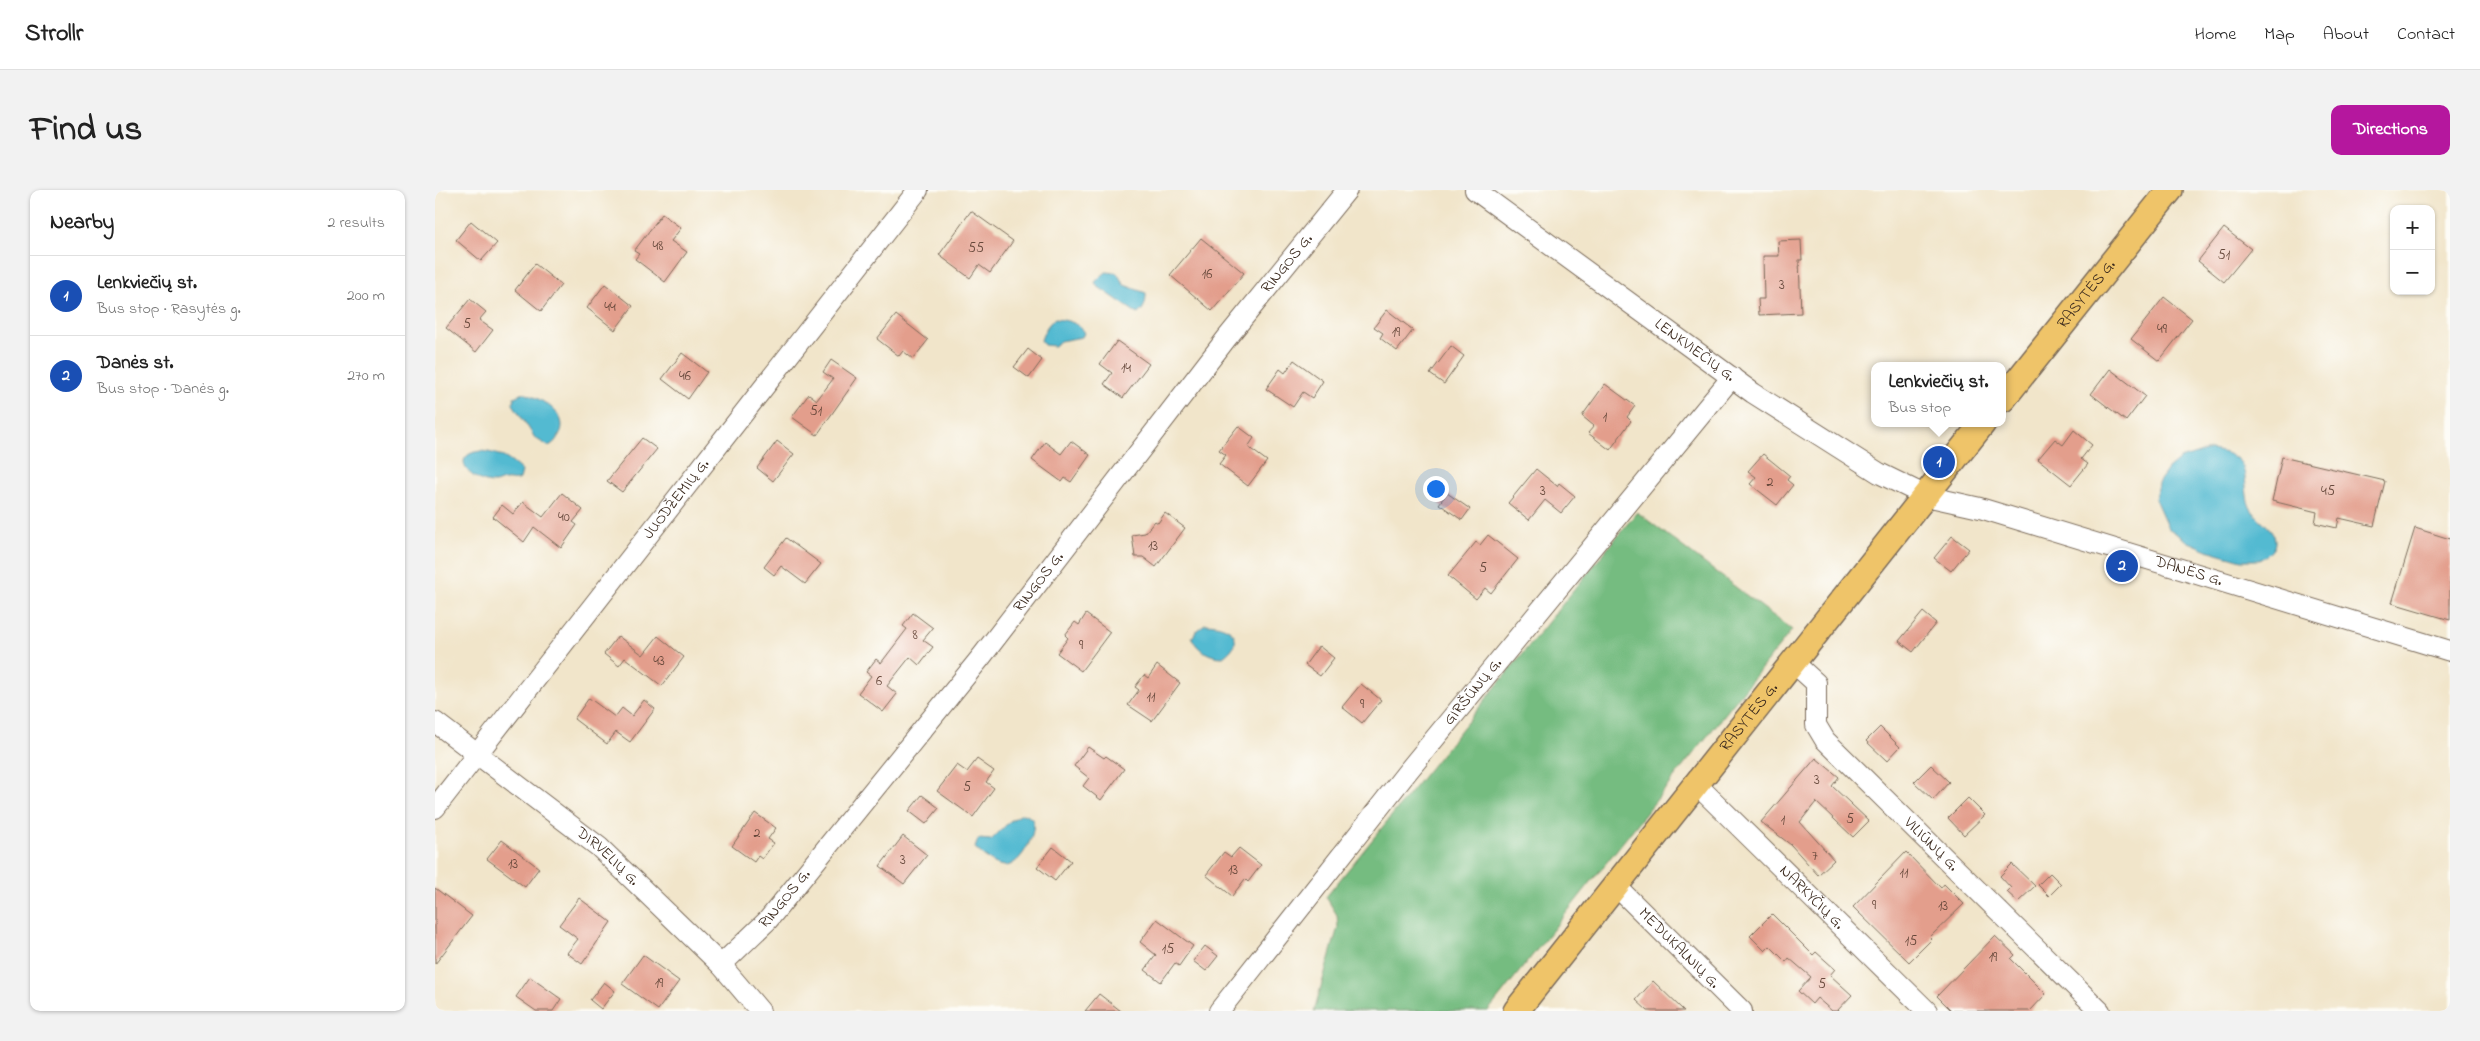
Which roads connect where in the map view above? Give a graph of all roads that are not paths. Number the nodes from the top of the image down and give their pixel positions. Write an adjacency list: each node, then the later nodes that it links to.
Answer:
1 (918, 190): 12 (street, JUODŽEMIŲ G.)
2 (1347, 190): 16 (street, RINGOS G.)
3 (1475, 190): 5 (street, LENKVIEČIŲ G.)
4 (2170, 190): 6 (main road, RASYTĖS G.)
5 (1732, 377): 8 (street, LENKVIEČIŲ G.); 18 (street, GIRŠŪNŲ G.)
6 (2006, 395)
7 (1980, 427): 8 (main road, RASYTĖS G.)
8 (1925, 496): 9 (street, DANĖS G.); 10 (main road, RASYTĖS G.)
9 (2450, 651)
10 (1794, 663): 13 (main road, RASYTĖS G.); 22 (street, VILIŪNŲ G.)
11 (435, 722): 12 (street, DIRVELIŲ G.)
12 (476, 754): 14 (street, JUODŽEMIŲ G.); 16 (street, DIRVELIŲ G.)
13 (1696, 784): 15 (main road, RASYTĖS G.); 21 (street, NARKYČIŲ G.)
14 (435, 808)
15 (1615, 885): 19 (main road, RASYTĖS G.); 20 (street, MEDUKALNIŲ G.)
16 (721, 965): 17 (street, DIRVELIŲ G.)
17 (760, 1011)
18 (1219, 1011)
19 (1516, 1011)
20 (1742, 1011)
21 (1927, 1011)
22 (2100, 1011)

